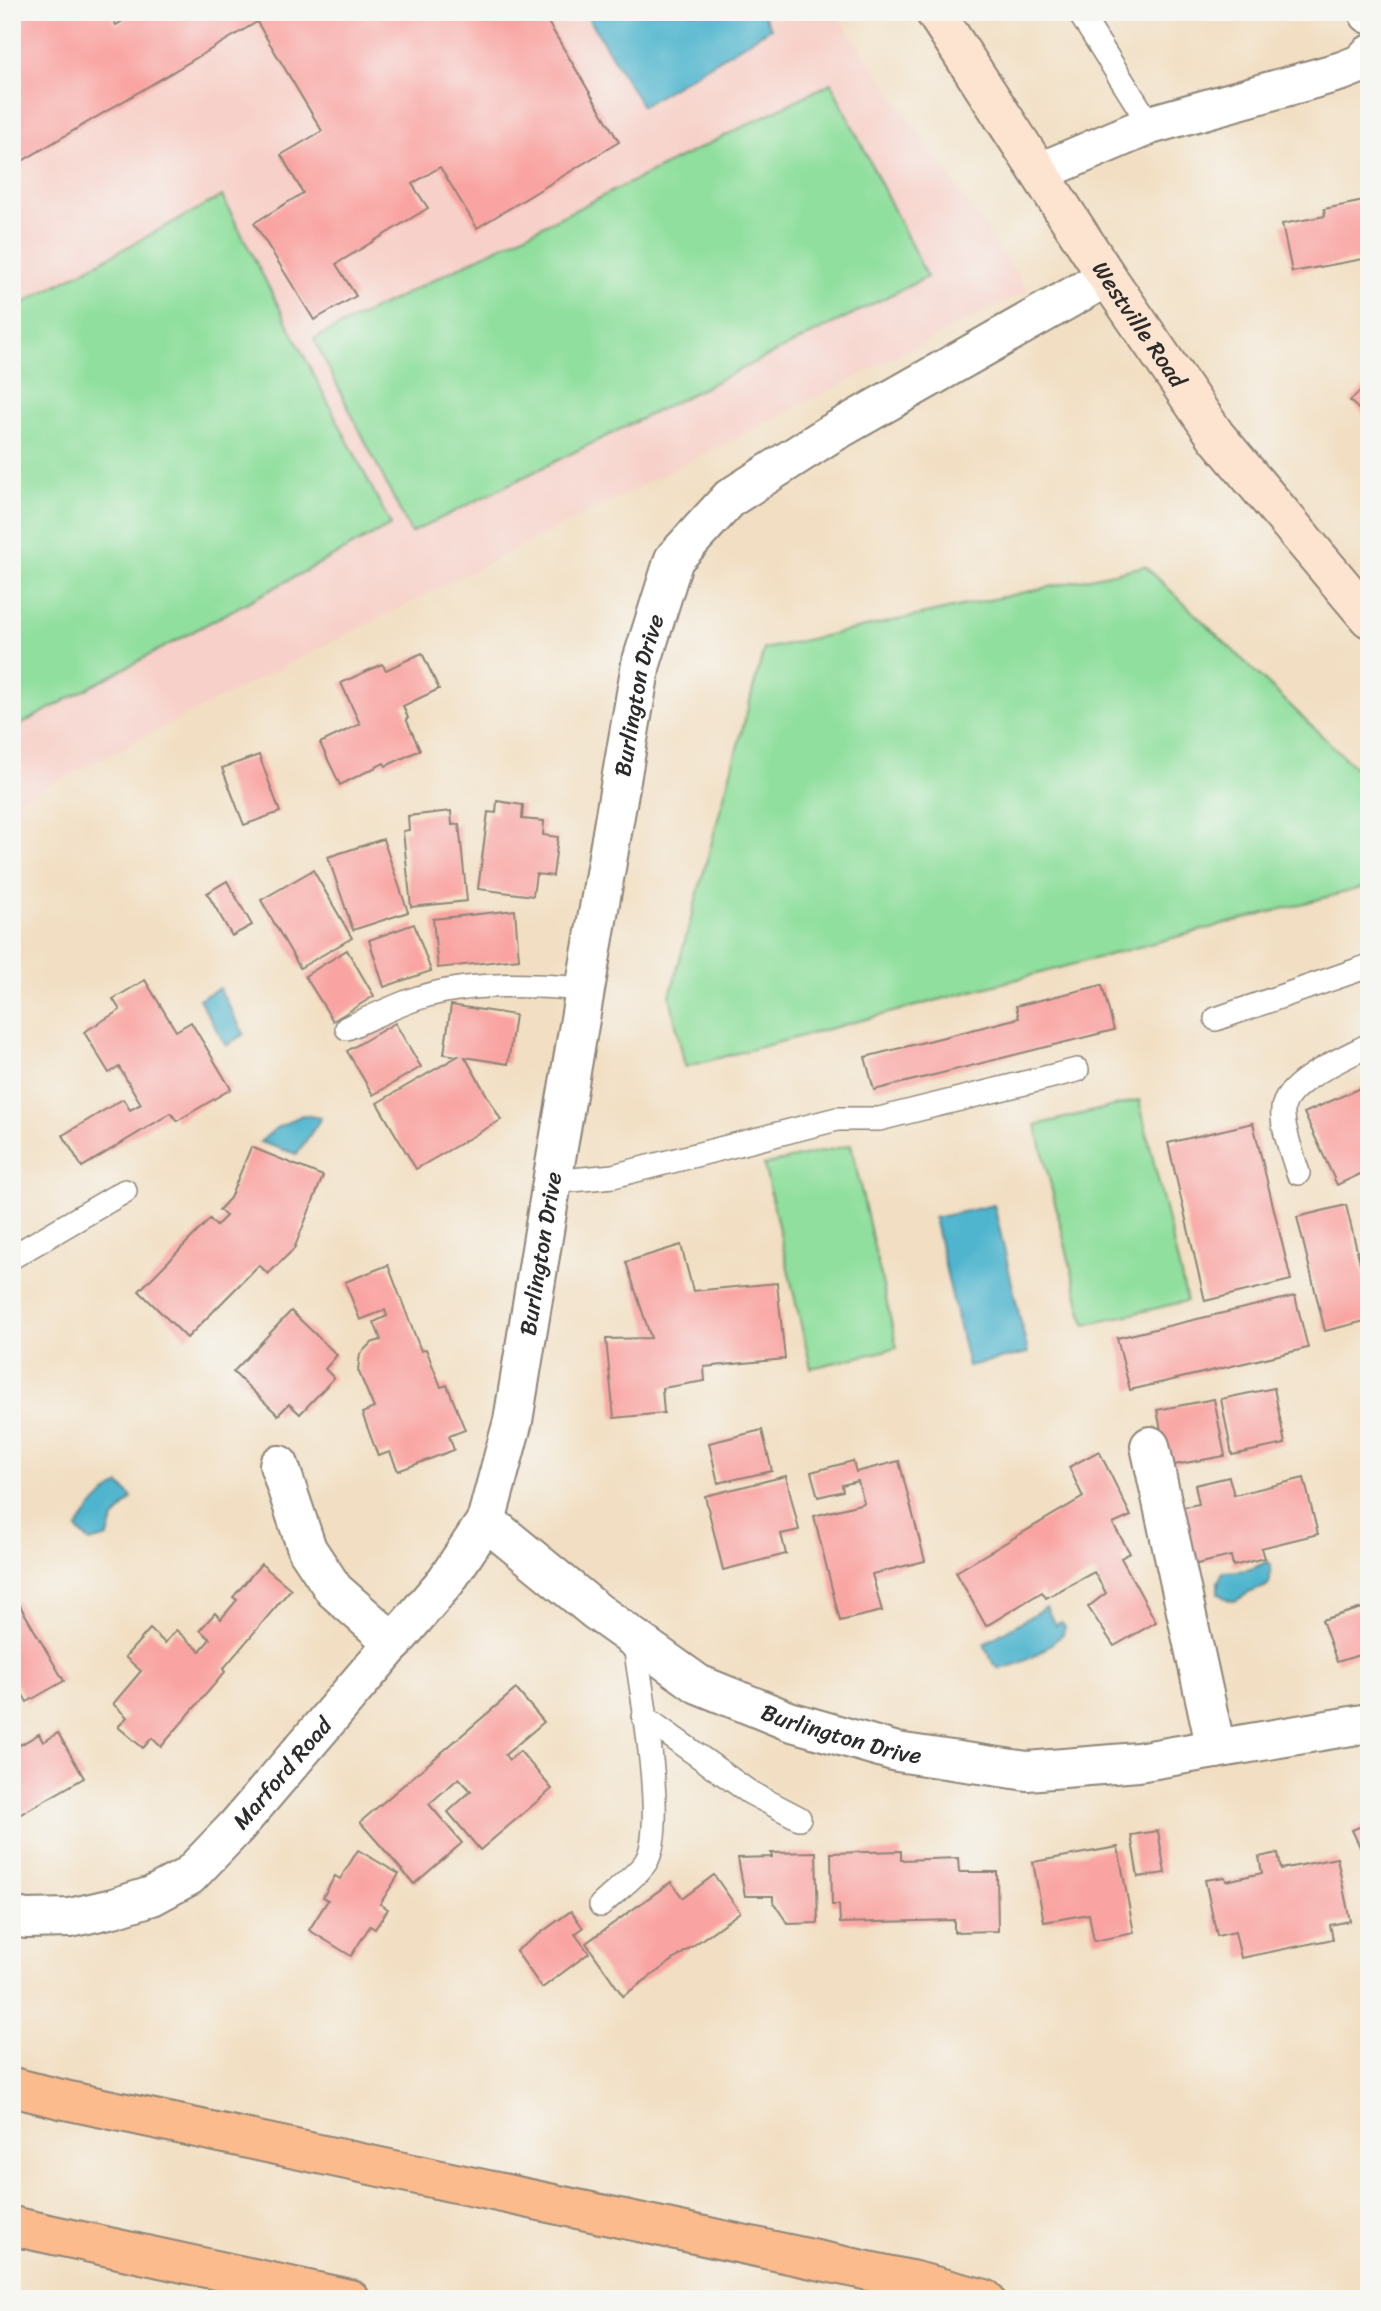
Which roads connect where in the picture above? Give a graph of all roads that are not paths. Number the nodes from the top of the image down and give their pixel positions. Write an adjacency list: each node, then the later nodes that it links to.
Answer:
1 (935, 12): 5 (street, Westville Road)
2 (1079, 12): 4 (lane)
3 (1369, 55): 4 (street)
4 (1150, 125): 5 (street)
5 (1040, 172): 6 (street, Westville Road)
6 (1107, 276): 7 (street, Westville Road); 9 (street, Burlington Drive)
7 (1369, 618)
8 (1369, 966): 10 (lane)
9 (586, 989): 11 (lane); 15 (street, Burlington Drive)
10 (1216, 1019)
11 (347, 1028)
12 (1369, 1045): 14 (lane)
13 (1077, 1070): 15 (lane)
14 (1298, 1173)
15 (552, 1182): 20 (street, Burlington Drive)
16 (125, 1191): 17 (lane)
17 (12, 1257)
18 (1150, 1446): 25 (street)
19 (279, 1465): 22 (street)
20 (486, 1521): 21 (street, Burlington Drive); 22 (street, Marford Road)
21 (634, 1638): 23 (lane); 25 (street, Burlington Drive)
22 (394, 1643): 28 (street, Marford Road)
23 (644, 1717): 26 (lane); 27 (lane)
24 (1369, 1723): 25 (street, Burlington Drive)
25 (1216, 1749)
26 (799, 1818)
27 (601, 1905)
28 (12, 1916)
29 (12, 2087): 32 (highway)
30 (12, 2226): 31 (highway)
31 (350, 2299)
32 (985, 2299)

